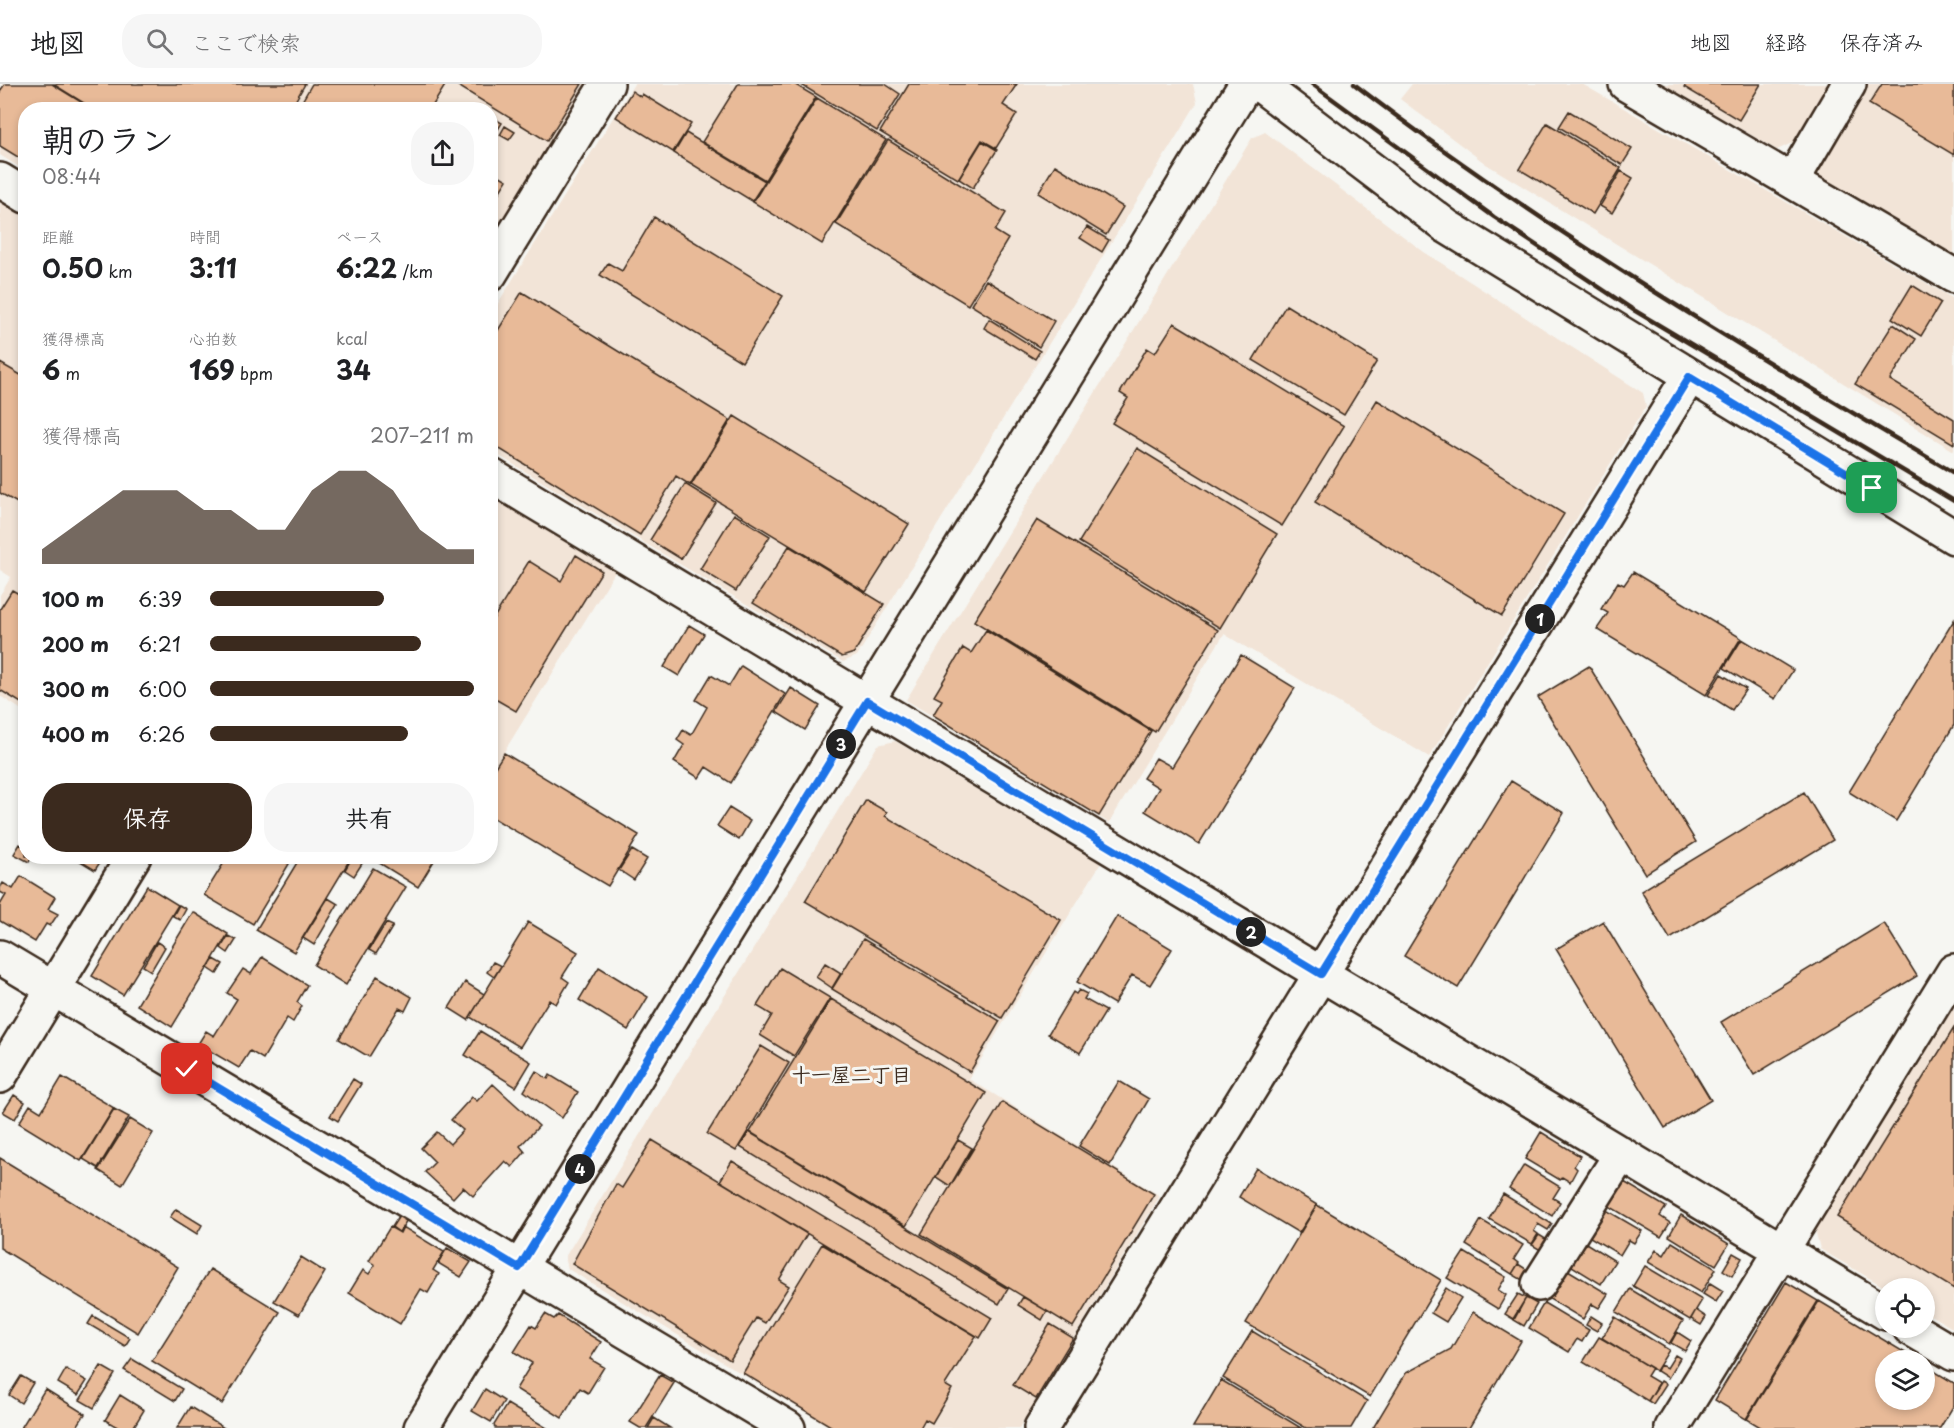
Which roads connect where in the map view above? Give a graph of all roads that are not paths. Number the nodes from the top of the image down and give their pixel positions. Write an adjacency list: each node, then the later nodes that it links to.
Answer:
1 (606, 84): 9 (street)
2 (1246, 84): 14 (street)
3 (1259, 84): 11 (street)
4 (1626, 84): 7 (street)
5 (1849, 84): 7 (street)
6 (0, 180): 8 (street)
7 (1792, 181): 10 (street)
8 (18, 191)
9 (498, 261)
10 (1954, 276)
11 (1689, 377): 13 (street); 18 (street)
12 (498, 480): 14 (street)
13 (1954, 537)
14 (867, 701): 18 (street); 23 (street)
15 (129, 864): 19 (street)
16 (0, 957): 19 (street)
17 (1954, 970): 22 (street)
18 (1321, 974): 21 (street); 30 (street)
19 (53, 989): 20 (street); 23 (street)
20 (0, 1076)
21 (1621, 1154): 22 (street); 24 (street)
22 (1782, 1250): 25 (street); 31 (street)
23 (519, 1268): 28 (street); 29 (street)
24 (1539, 1284)
25 (1875, 1306)
26 (1927, 1338): 27 (street)
27 (1954, 1354)
28 (421, 1428)
29 (788, 1428)
30 (1041, 1428)
31 (1672, 1428)

